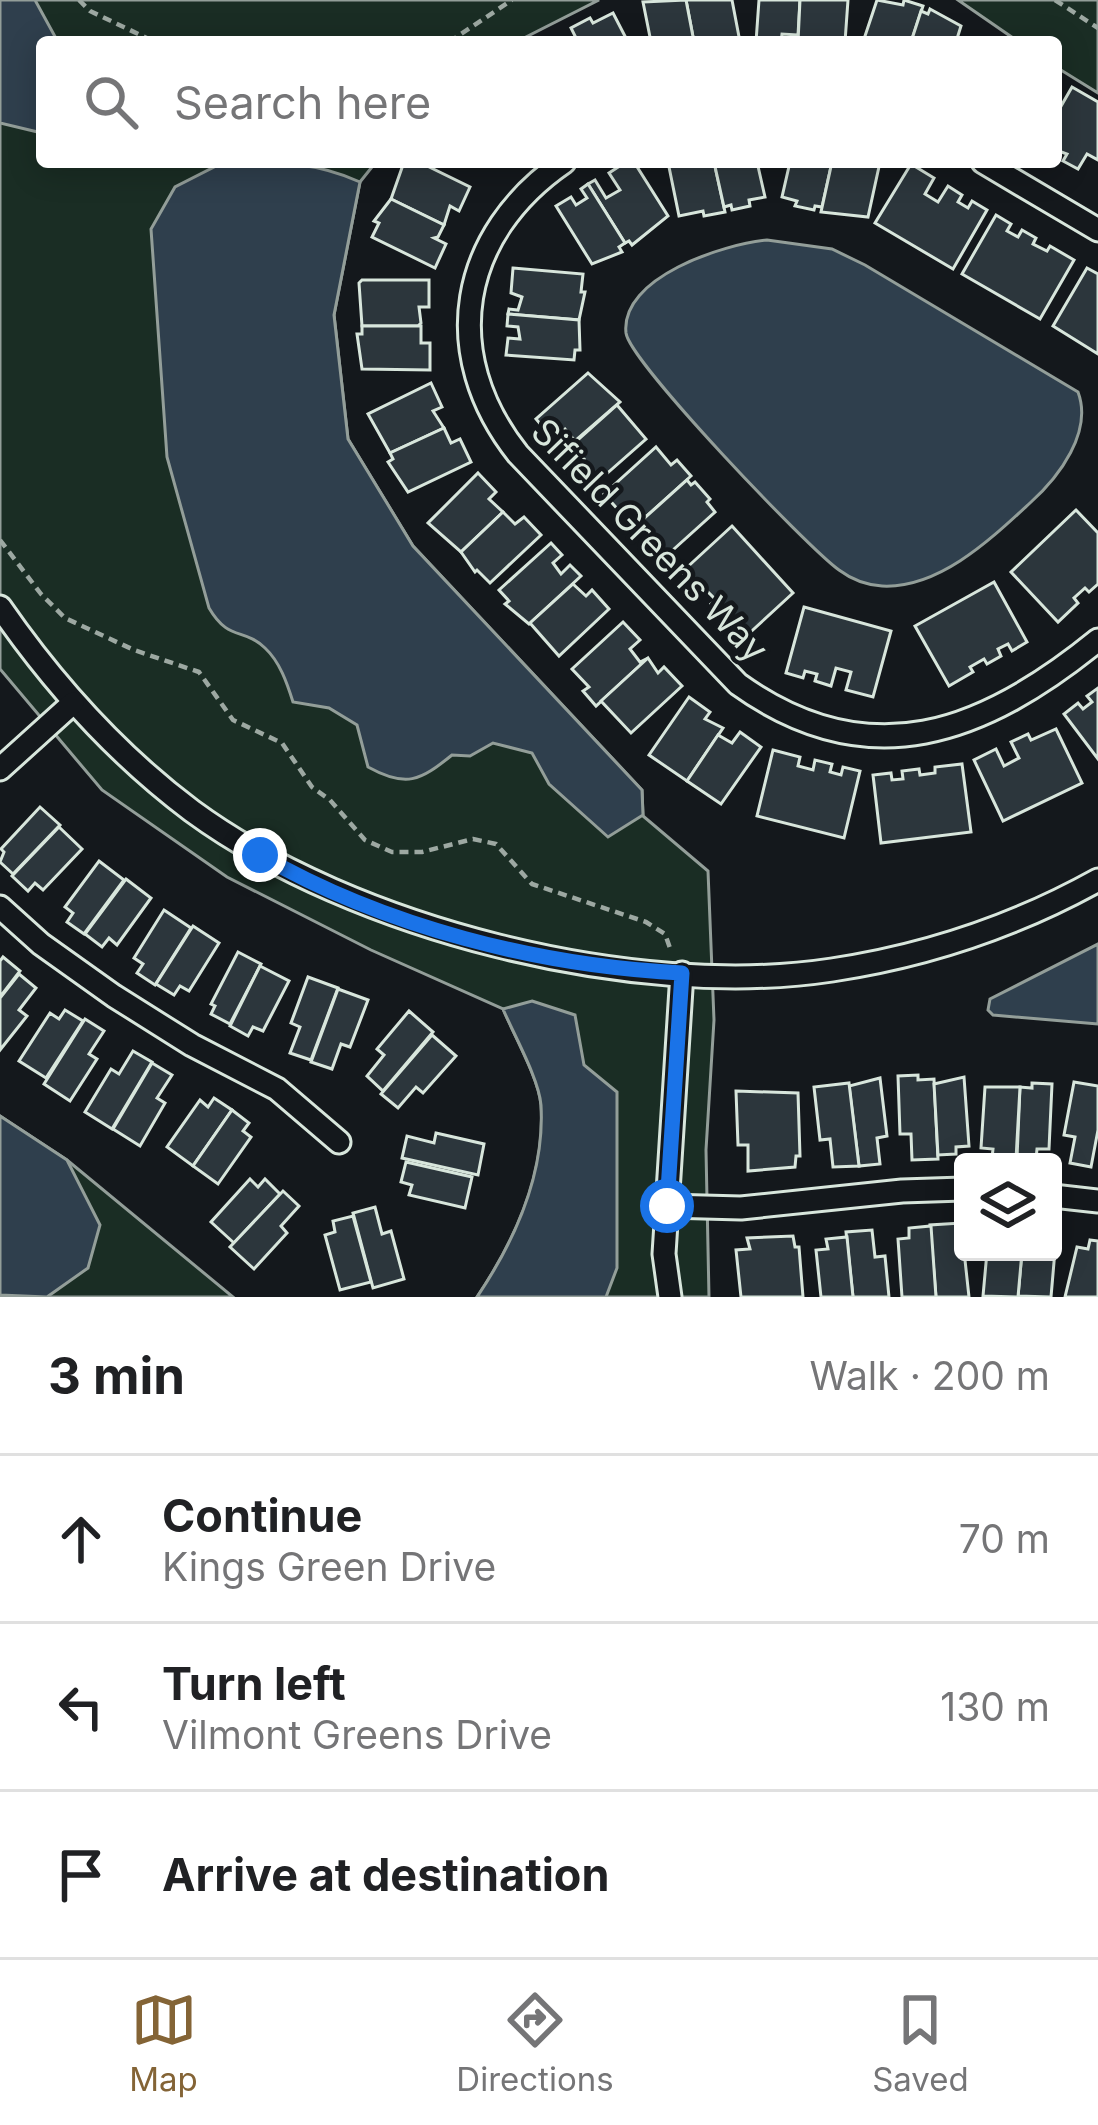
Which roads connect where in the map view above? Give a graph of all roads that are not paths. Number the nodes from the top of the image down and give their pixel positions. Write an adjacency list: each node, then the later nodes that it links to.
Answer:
1 (556, 168): 5 (street, Sifield Greens Way)
2 (992, 168): 3 (street)
3 (1098, 230)
4 (0, 607): 6 (street)
5 (1098, 640)
6 (73, 703): 7 (street); 10 (street)
7 (0, 769)
8 (1098, 880): 10 (street)
9 (0, 907): 11 (street)
10 (682, 973): 15 (street)
11 (339, 1142)
12 (954, 1189): 15 (street)
13 (1062, 1197): 14 (street)
14 (1098, 1202)
15 (667, 1206): 16 (street)
16 (670, 1297)

